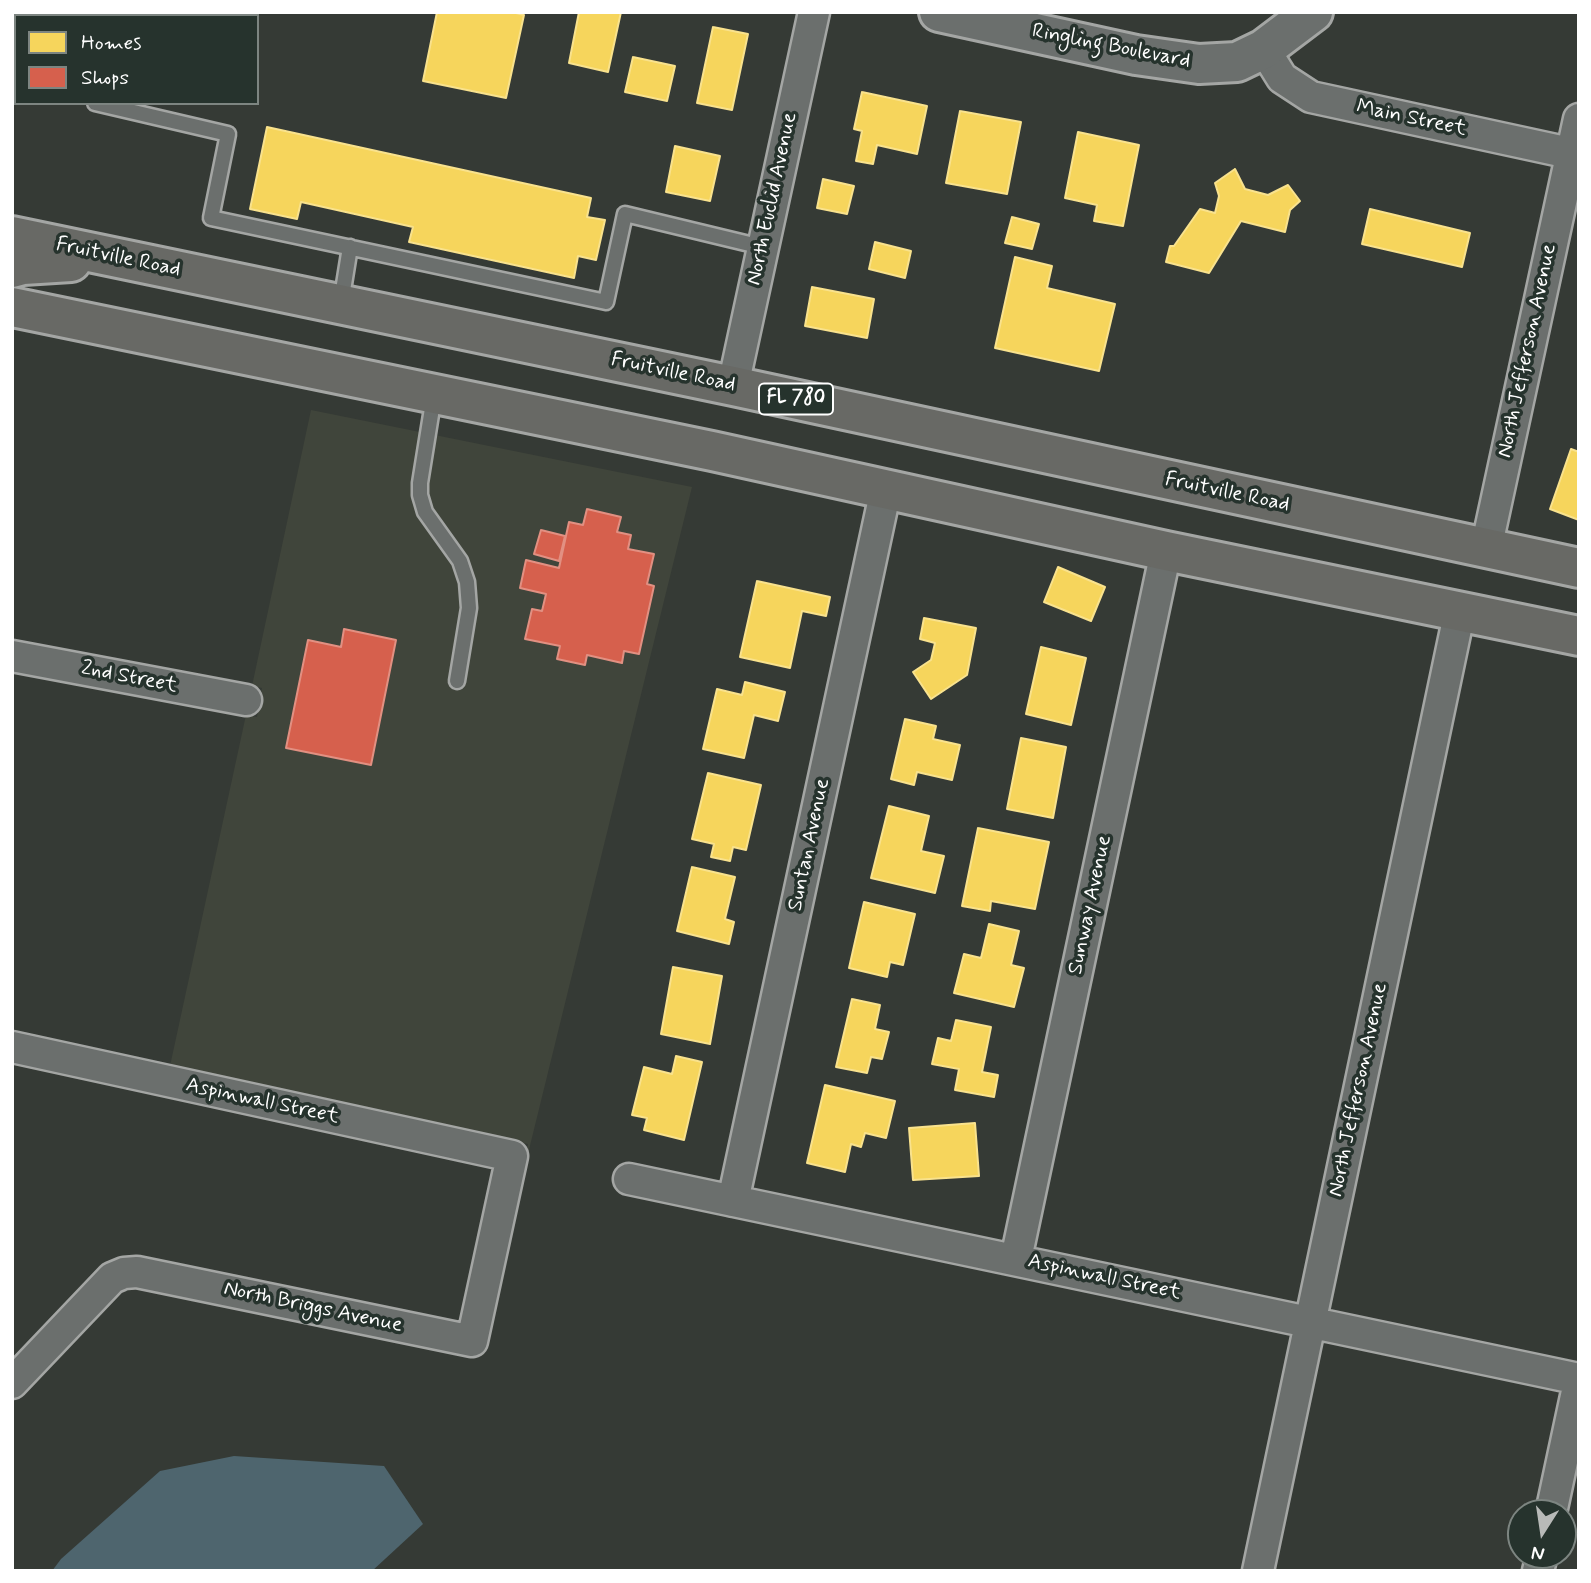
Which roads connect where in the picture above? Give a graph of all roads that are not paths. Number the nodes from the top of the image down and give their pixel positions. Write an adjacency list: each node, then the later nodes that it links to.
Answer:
1 (814, 12): 10 (street, North Euclid Avenue)
2 (939, 12): 4 (street, Ringling Boulevard)
3 (1313, 12): 4 (street, Ringling Boulevard)
4 (1264, 49): 7 (street, Main Street)
5 (103, 105): 9 (lane)
6 (1579, 119): 7 (street, North Jefferson Avenue)
7 (1575, 154): 18 (street, North Jefferson Avenue)
8 (12, 236): 11 (main road, Fruitville Road / FL 780)
9 (350, 247): 10 (lane); 13 (lane)
10 (762, 247): 15 (street, North Euclid Avenue)
11 (122, 259): 12 (main road); 13 (main road, Fruitville Road / FL 780)
12 (12, 268)
13 (341, 304): 15 (main road, Fruitville Road / FL 780)
14 (12, 307): 16 (main road)
15 (733, 386): 18 (main road, Fruitville Road / FL 780)
16 (434, 394): 17 (main road); 24 (lane)
17 (886, 489): 19 (main road); 29 (street, Suntan Avenue)
18 (1486, 549): 20 (main road, Fruitville Road / FL 780)
19 (1166, 551): 21 (main road); 30 (street, Sunway Avenue)
20 (1579, 568)
21 (1460, 610): 22 (main road); 31 (street, North Jefferson Avenue)
22 (1579, 636)
23 (12, 656): 25 (street, 2nd Street)
24 (457, 681)
25 (246, 700)
26 (12, 1048): 27 (street, Aspinwall Street)
27 (512, 1156): 33 (street, North Briggs Avenue)
28 (629, 1179): 29 (street, Aspinwall Street)
29 (733, 1201): 30 (street, Aspinwall Street)
30 (1016, 1259): 31 (street, Aspinwall Street)
31 (1310, 1324): 32 (street, Aspinwall Street); 35 (street, North Jefferson Avenue)
32 (1579, 1381): 34 (street)
33 (12, 1383)
34 (1554, 1499)
35 (1258, 1571)

